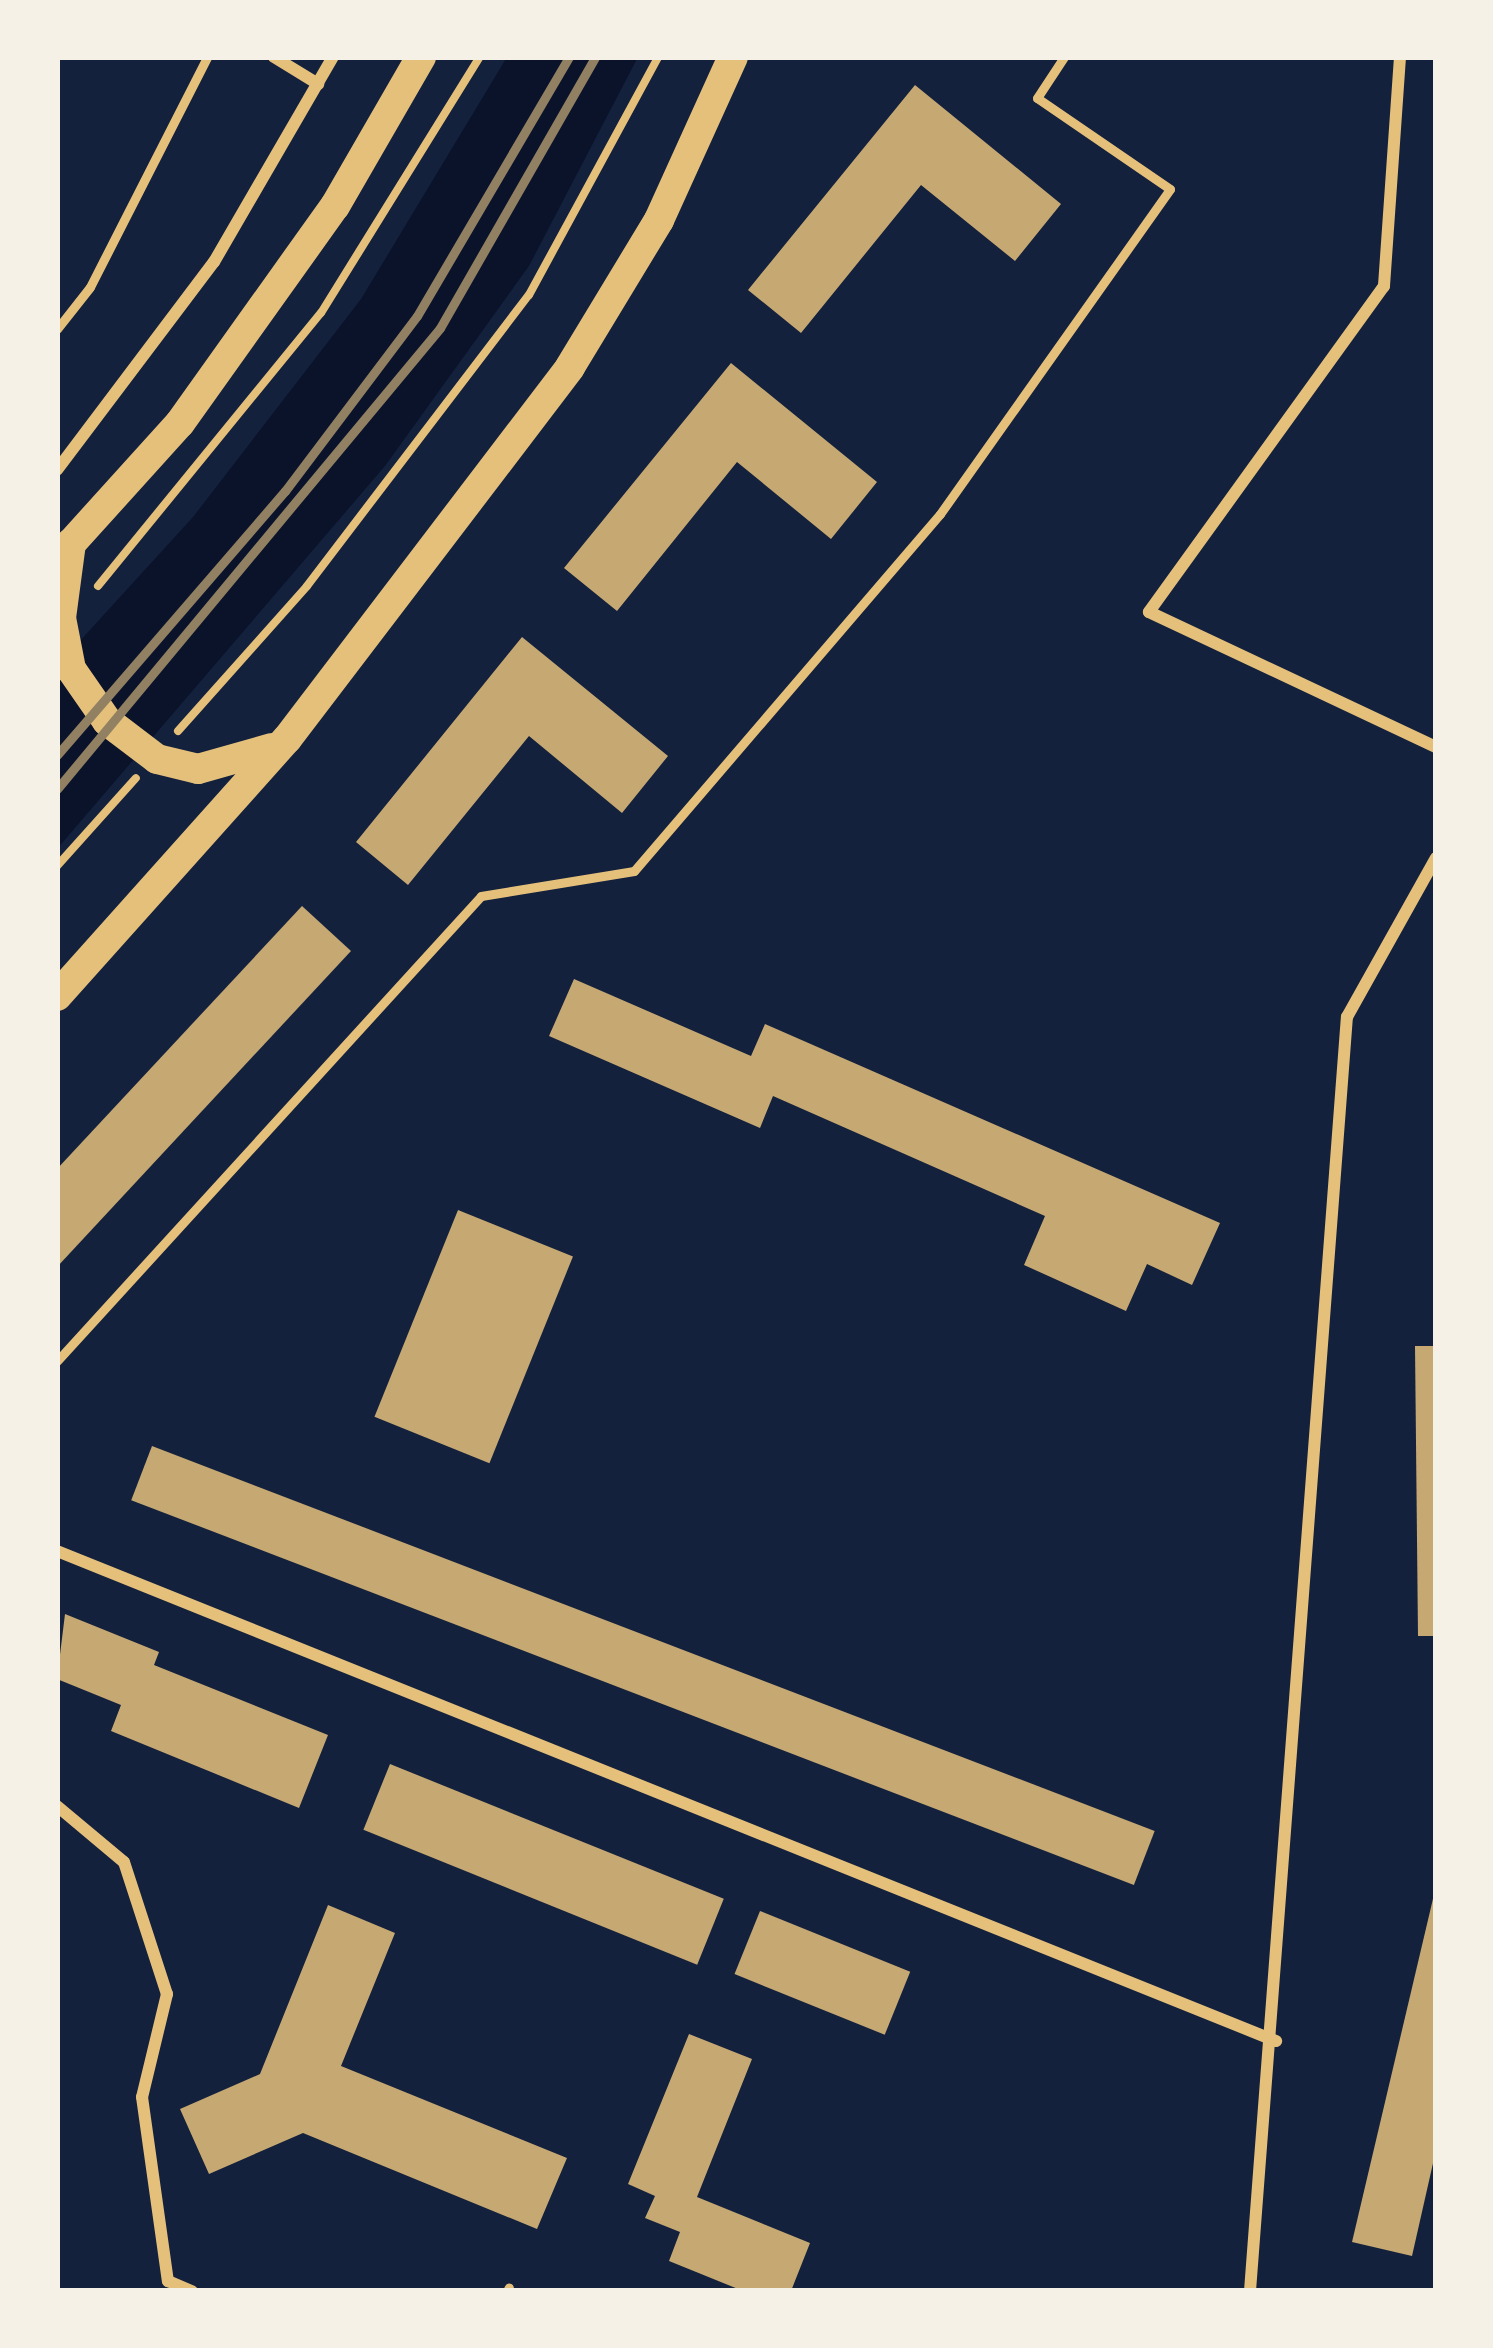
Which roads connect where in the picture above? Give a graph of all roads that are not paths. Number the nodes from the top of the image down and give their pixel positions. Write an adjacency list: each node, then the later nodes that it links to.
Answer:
1 (207, 57): 9 (lane)
2 (274, 57): 8 (street)
3 (333, 57): 8 (street)
4 (421, 57): 11 (main road)
5 (733, 57): 12 (main road)
6 (1064, 57): 16 (lane)
7 (1400, 57): 13 (street)
8 (318, 84): 10 (street)
9 (57, 328)
10 (57, 470)
11 (64, 560): 12 (main road)
12 (287, 739): 15 (main road)
13 (1436, 747)
14 (1436, 858): 19 (street)
15 (57, 996)
16 (57, 1361)
17 (57, 1551): 19 (street)
18 (57, 1806): 20 (street)
19 (1276, 2041): 21 (street)
20 (192, 2291)
21 (1250, 2291)

